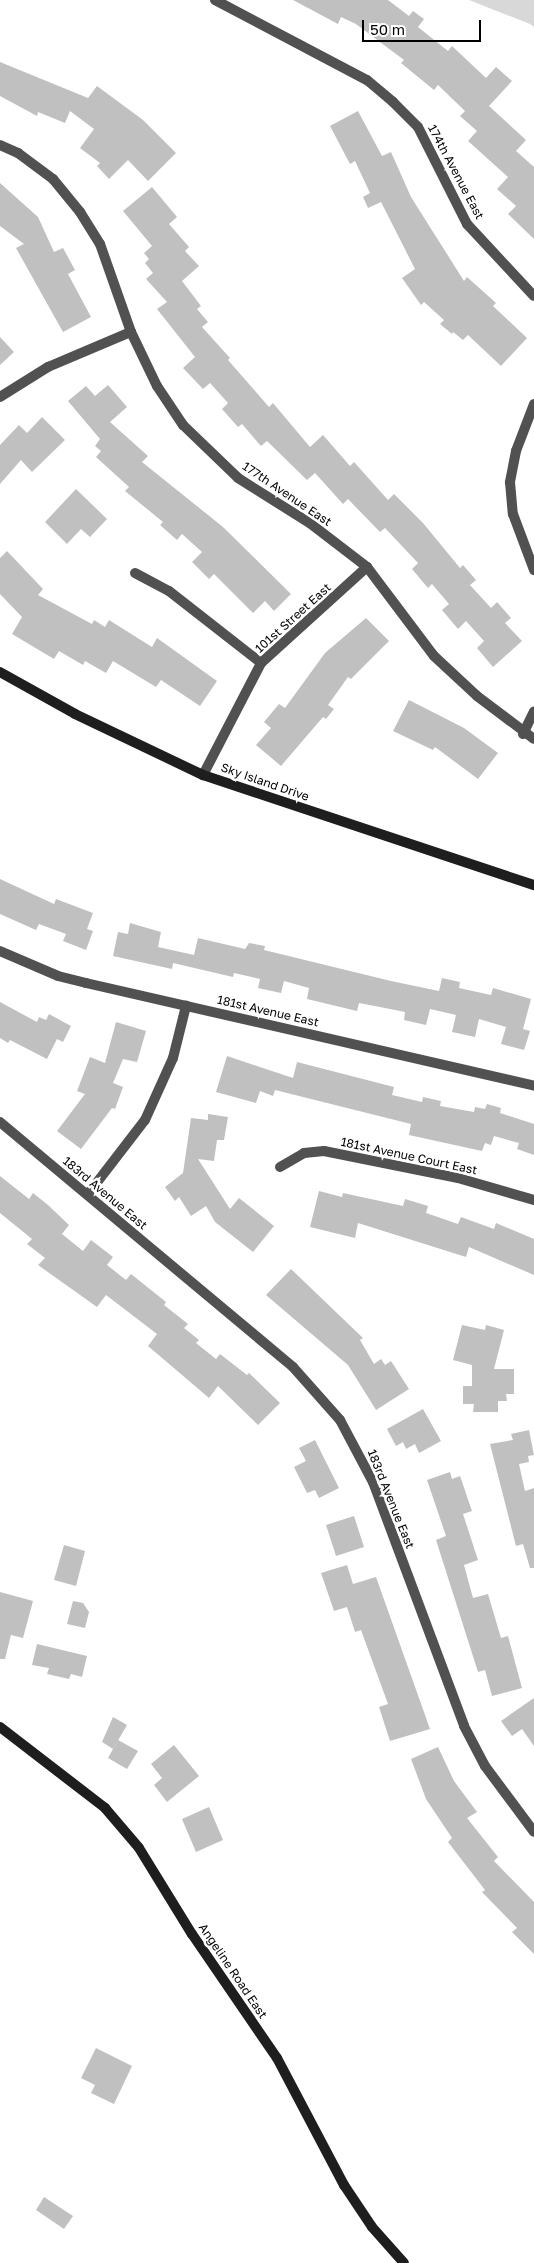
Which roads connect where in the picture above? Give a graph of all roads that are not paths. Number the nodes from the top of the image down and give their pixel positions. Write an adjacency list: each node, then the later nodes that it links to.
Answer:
1 (215, 0): 3 (street, 174th Avenue East)
2 (0, 145): 4 (street, 177th Avenue East)
3 (534, 296)
4 (131, 332): 5 (street); 7 (street, 177th Avenue East)
5 (0, 398)
6 (534, 404): 8 (street)
7 (367, 567): 10 (street, 101st Street East); 13 (street, 177th Avenue East)
8 (534, 570)
9 (135, 573): 10 (street)
10 (261, 663): 15 (street, 101st Street East)
11 (0, 672): 15 (street, Sky Island Drive)
12 (534, 711): 13 (street)
13 (523, 734): 14 (street, 177th Avenue East)
14 (534, 739)
15 (203, 774): 16 (street, Sky Island Drive)
16 (534, 885)
17 (0, 951): 18 (street, 181st Avenue East)
18 (186, 1006): 19 (street, 181st Avenue East); 22 (street)
19 (534, 1086)
20 (0, 1122): 22 (street, 183rd Avenue East)
21 (280, 1167): 23 (street, 181st Avenue Court East)
22 (88, 1194): 25 (street, 183rd Avenue East)
23 (534, 1200)
24 (0, 1727): 26 (street, Angeline Road East)
25 (534, 1832)
26 (404, 2263)

